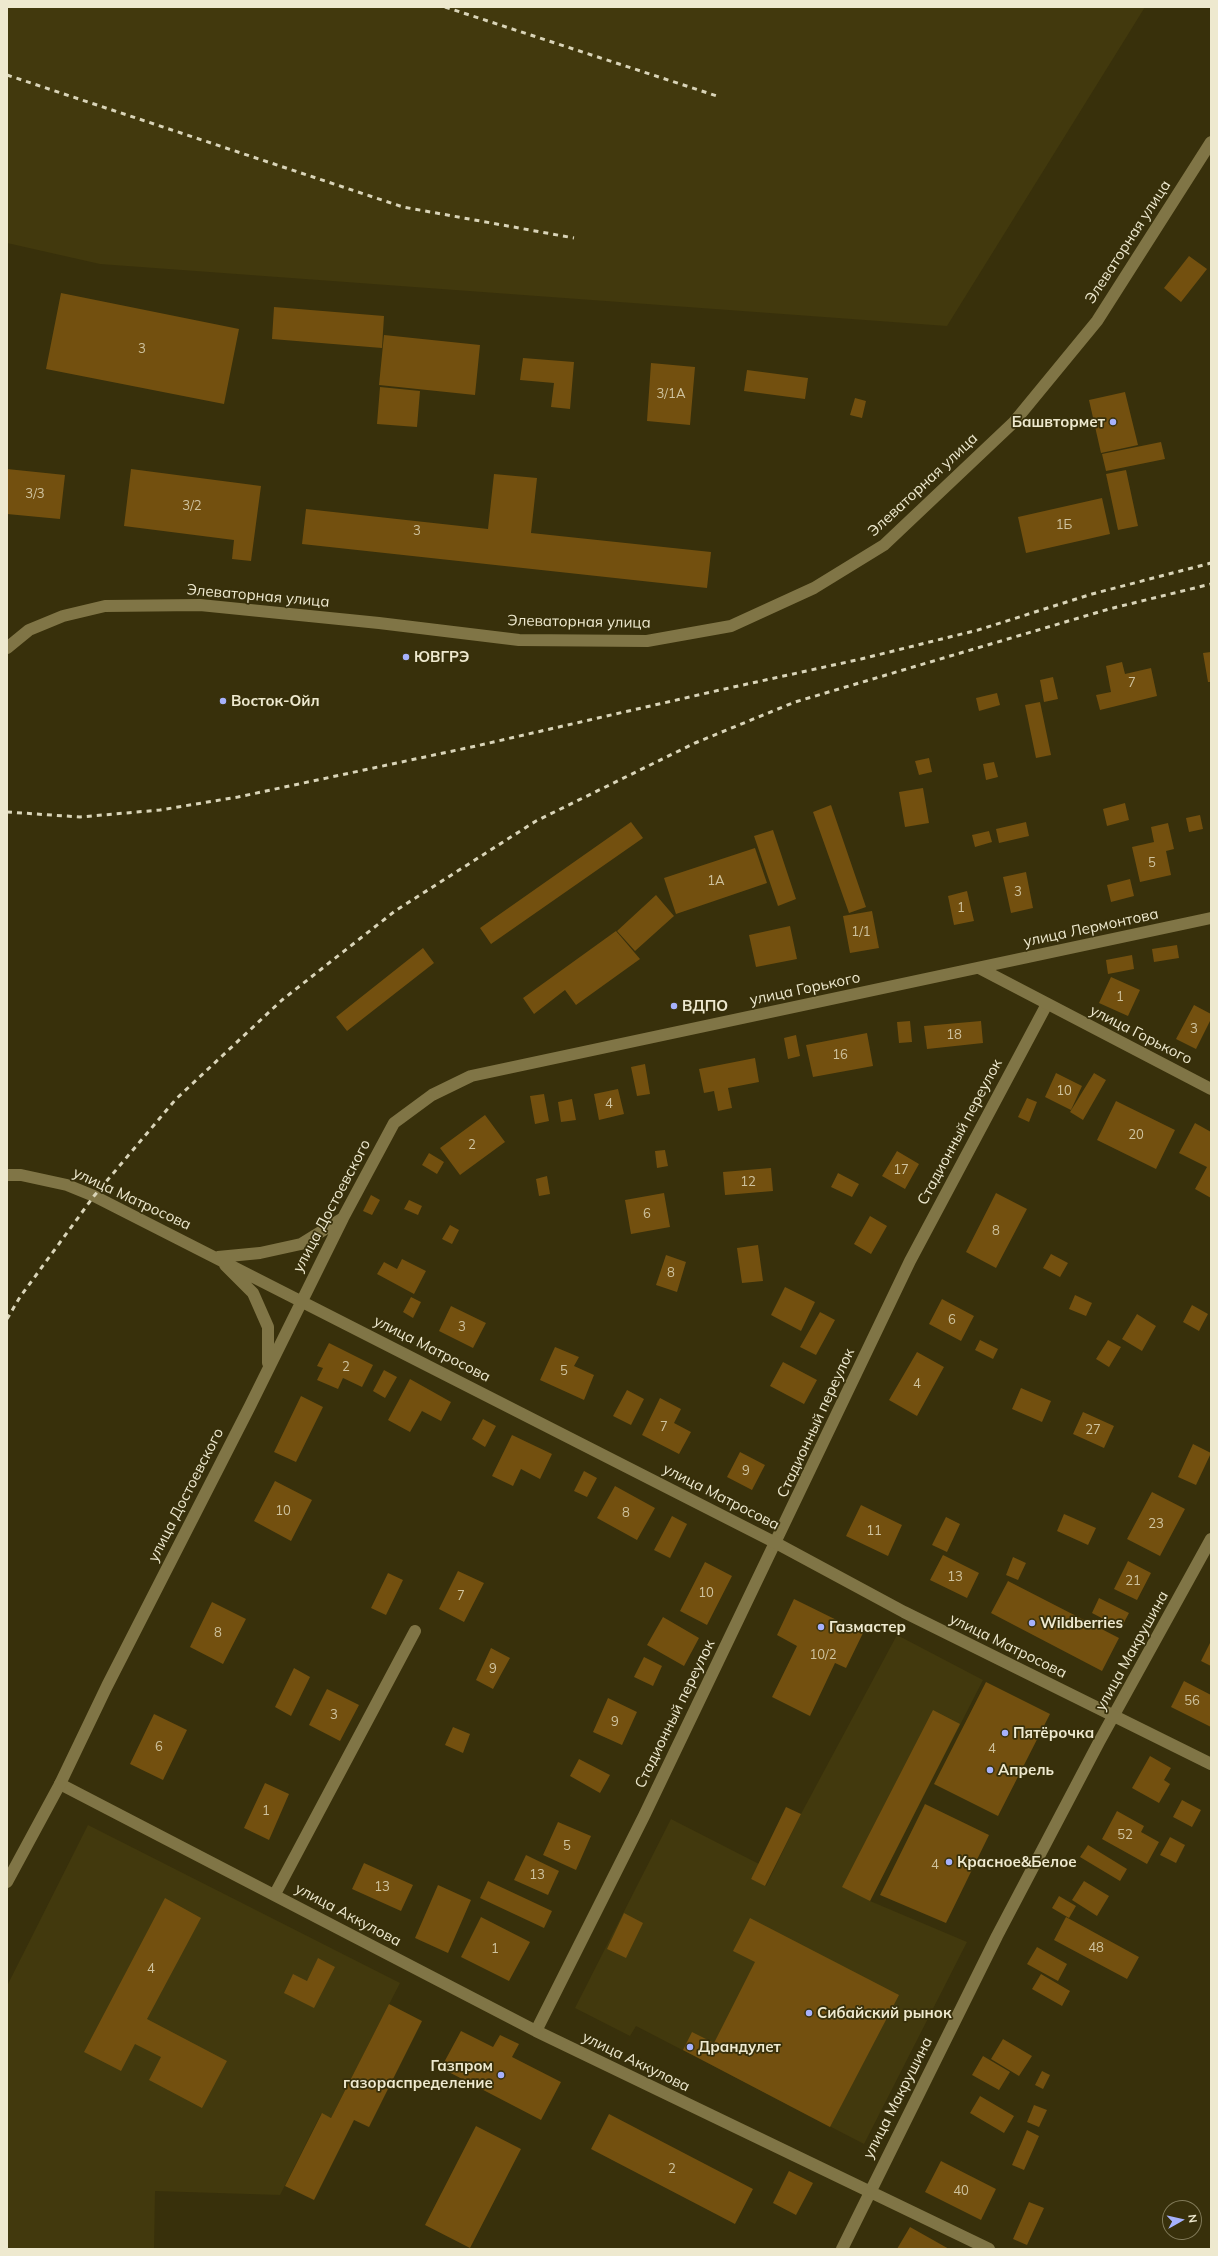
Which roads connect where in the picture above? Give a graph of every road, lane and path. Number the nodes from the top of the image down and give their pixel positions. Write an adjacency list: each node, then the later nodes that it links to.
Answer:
1 (1211, 142): 2 (street, Элеваторная улица)
2 (7, 648)
3 (1211, 918): 4 (street, улица Лермонтова)
4 (979, 968): 5 (street, улица Горького); 7 (street, улица Горького)
5 (1047, 1004): 6 (street, улица Горького); 14 (street, Стадионный переулок)
6 (1211, 1089)
7 (394, 1123): 9 (street, улица Достоевского)
8 (7, 1175): 10 (street, улица Матросова)
9 (343, 1218): 10 (street); 11 (street, улица Достоевского)
10 (217, 1257): 11 (street, улица Матросова); 12 (street, улица Матросова)
11 (302, 1300): 12 (street, улица Достоевского); 14 (street, улица Матросова)
12 (268, 1366): 18 (street, улица Достоевского)
13 (1211, 1539): 16 (street, улица Макрушина)
14 (776, 1543): 16 (street, улица Матросова); 21 (street, Стадионный переулок)
15 (415, 1631): 20 (street, улица Аккулова)
16 (1114, 1716): 17 (street, улица Матросова); 22 (street, улица Макрушина)
17 (1211, 1764)
18 (60, 1784): 19 (street, улица Достоевского); 20 (street, улица Аккулова)
19 (7, 1882)
20 (274, 1894): 21 (street, улица Аккулова)
21 (536, 2031): 22 (street, улица Аккулова)
22 (869, 2191): 23 (street, улица Макрушина); 24 (street, улица Аккулова)
23 (842, 2249)
24 (989, 2249)

